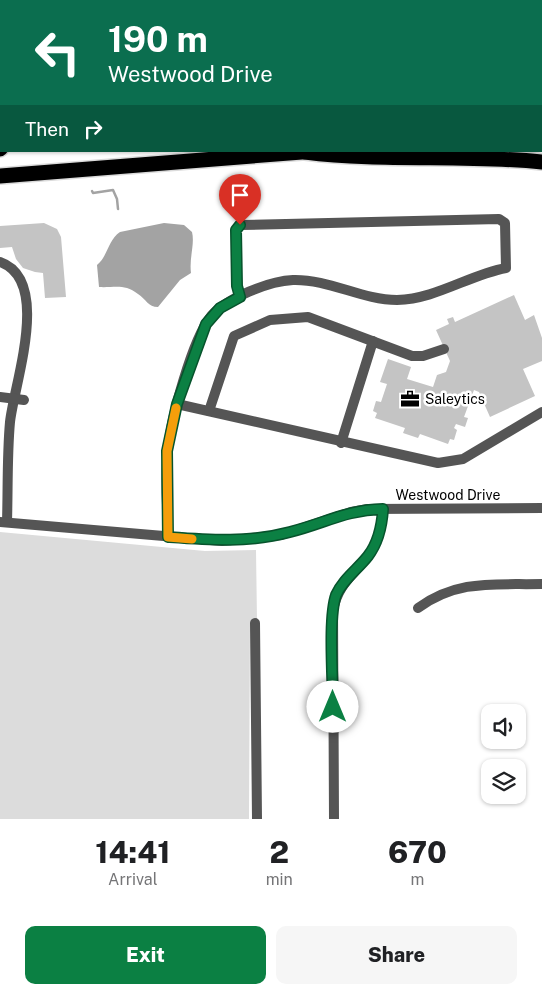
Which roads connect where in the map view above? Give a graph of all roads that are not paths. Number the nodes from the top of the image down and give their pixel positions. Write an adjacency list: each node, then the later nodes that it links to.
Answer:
1 (309, 152): 2 (highway); 3 (highway)
2 (542, 162)
3 (0, 176)
4 (0, 262): 9 (street)
5 (240, 297): 5 (street); 10 (street)
6 (373, 342): 7 (street); 11 (street); 13 (street)
7 (444, 349)
8 (0, 397): 9 (street)
9 (19, 399): 16 (street)
10 (177, 404): 11 (street); 17 (street)
11 (209, 411): 13 (street)
12 (542, 412): 13 (street)
13 (341, 442)
14 (542, 508): 15 (street, Westwood Drive)
15 (383, 509): 17 (street, Westwood Drive); 22 (street)
16 (4, 522): 17 (street, Westwood Drive)
17 (168, 537)
18 (542, 584): 19 (street)
19 (418, 608)
20 (255, 623): 21 (street)
21 (256, 819)
22 (334, 819)

